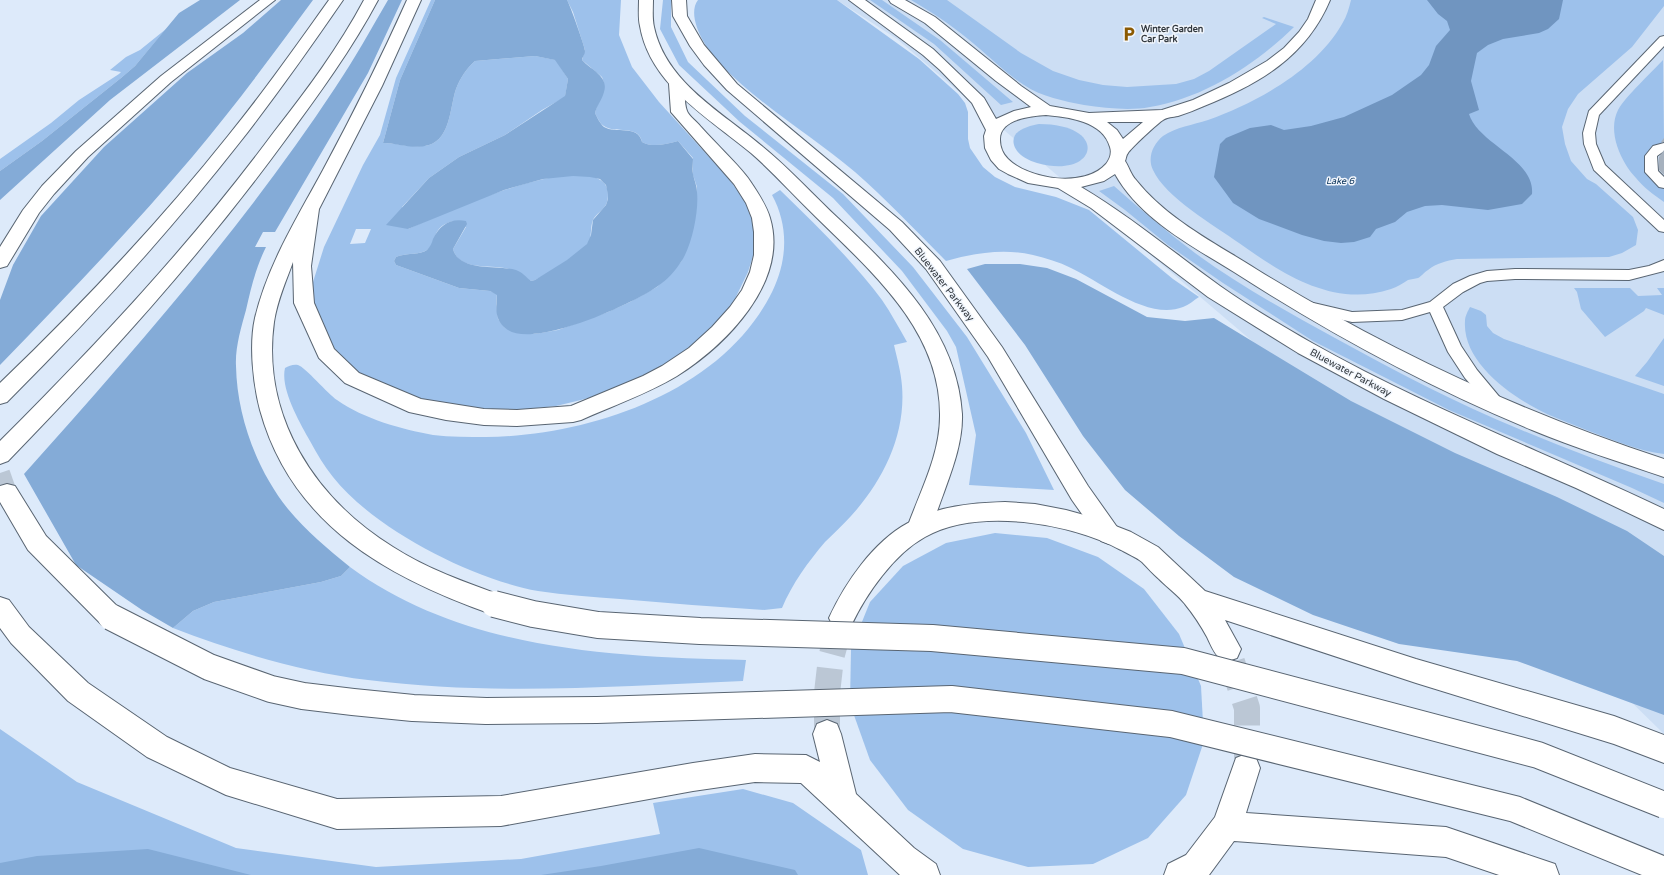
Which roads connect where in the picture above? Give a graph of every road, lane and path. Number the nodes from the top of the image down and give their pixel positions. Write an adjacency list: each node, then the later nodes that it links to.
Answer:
1 (268, 0): 22 (main road)
2 (336, 0): 26 (main road)
3 (371, 0): 28 (main road)
4 (414, 0): 20 (main road)
5 (646, 0): 11 (main road)
6 (856, 0): 15 (main road)
7 (896, 0): 12 (main road)
8 (1323, 0): 13 (main road)
9 (684, 4): 33 (main road, Bluewater Parkway)
10 (1664, 39): 21 (lane)
11 (677, 84): 20 (main road); 32 (main road)
12 (1046, 110): 14 (main road); 15 (main road)
13 (1158, 116): 14 (main road); 17 (main road, Bluewater Parkway)
14 (1087, 118): 17 (main road)
15 (994, 130): 18 (main road, Bluewater Parkway)
16 (1664, 147): 19 (lane)
17 (1119, 157): 18 (main road, Bluewater Parkway); 24 (main road)
18 (1061, 183): 31 (main road, Bluewater Parkway)
19 (1664, 184)
20 (310, 208): 42 (main road, bridge)
21 (1664, 228)
22 (0, 262)
23 (1664, 265): 25 (lane)
24 (1295, 303): 25 (lane); 27 (main road)
25 (1435, 306): 27 (lane)
26 (4, 392)
27 (1500, 407): 29 (main road)
28 (0, 455)
29 (1664, 468)
30 (7, 493): 45 (main road, bridge)
31 (1664, 520)
32 (919, 528): 33 (main road); 36 (main road)
33 (1109, 534): 34 (main road)
34 (1197, 600): 37 (main road); 39 (main road)
35 (0, 608): 41 (main road)
36 (842, 618)
37 (1228, 649)
38 (827, 734): 41 (main road)
39 (1664, 749)
40 (1246, 768): 43 (main road)
41 (844, 802): 44 (main road)
42 (1664, 805)
43 (1227, 826): 46 (main road); 47 (main road)
44 (912, 870)
45 (1664, 870)
46 (1179, 875)
47 (1544, 875)

